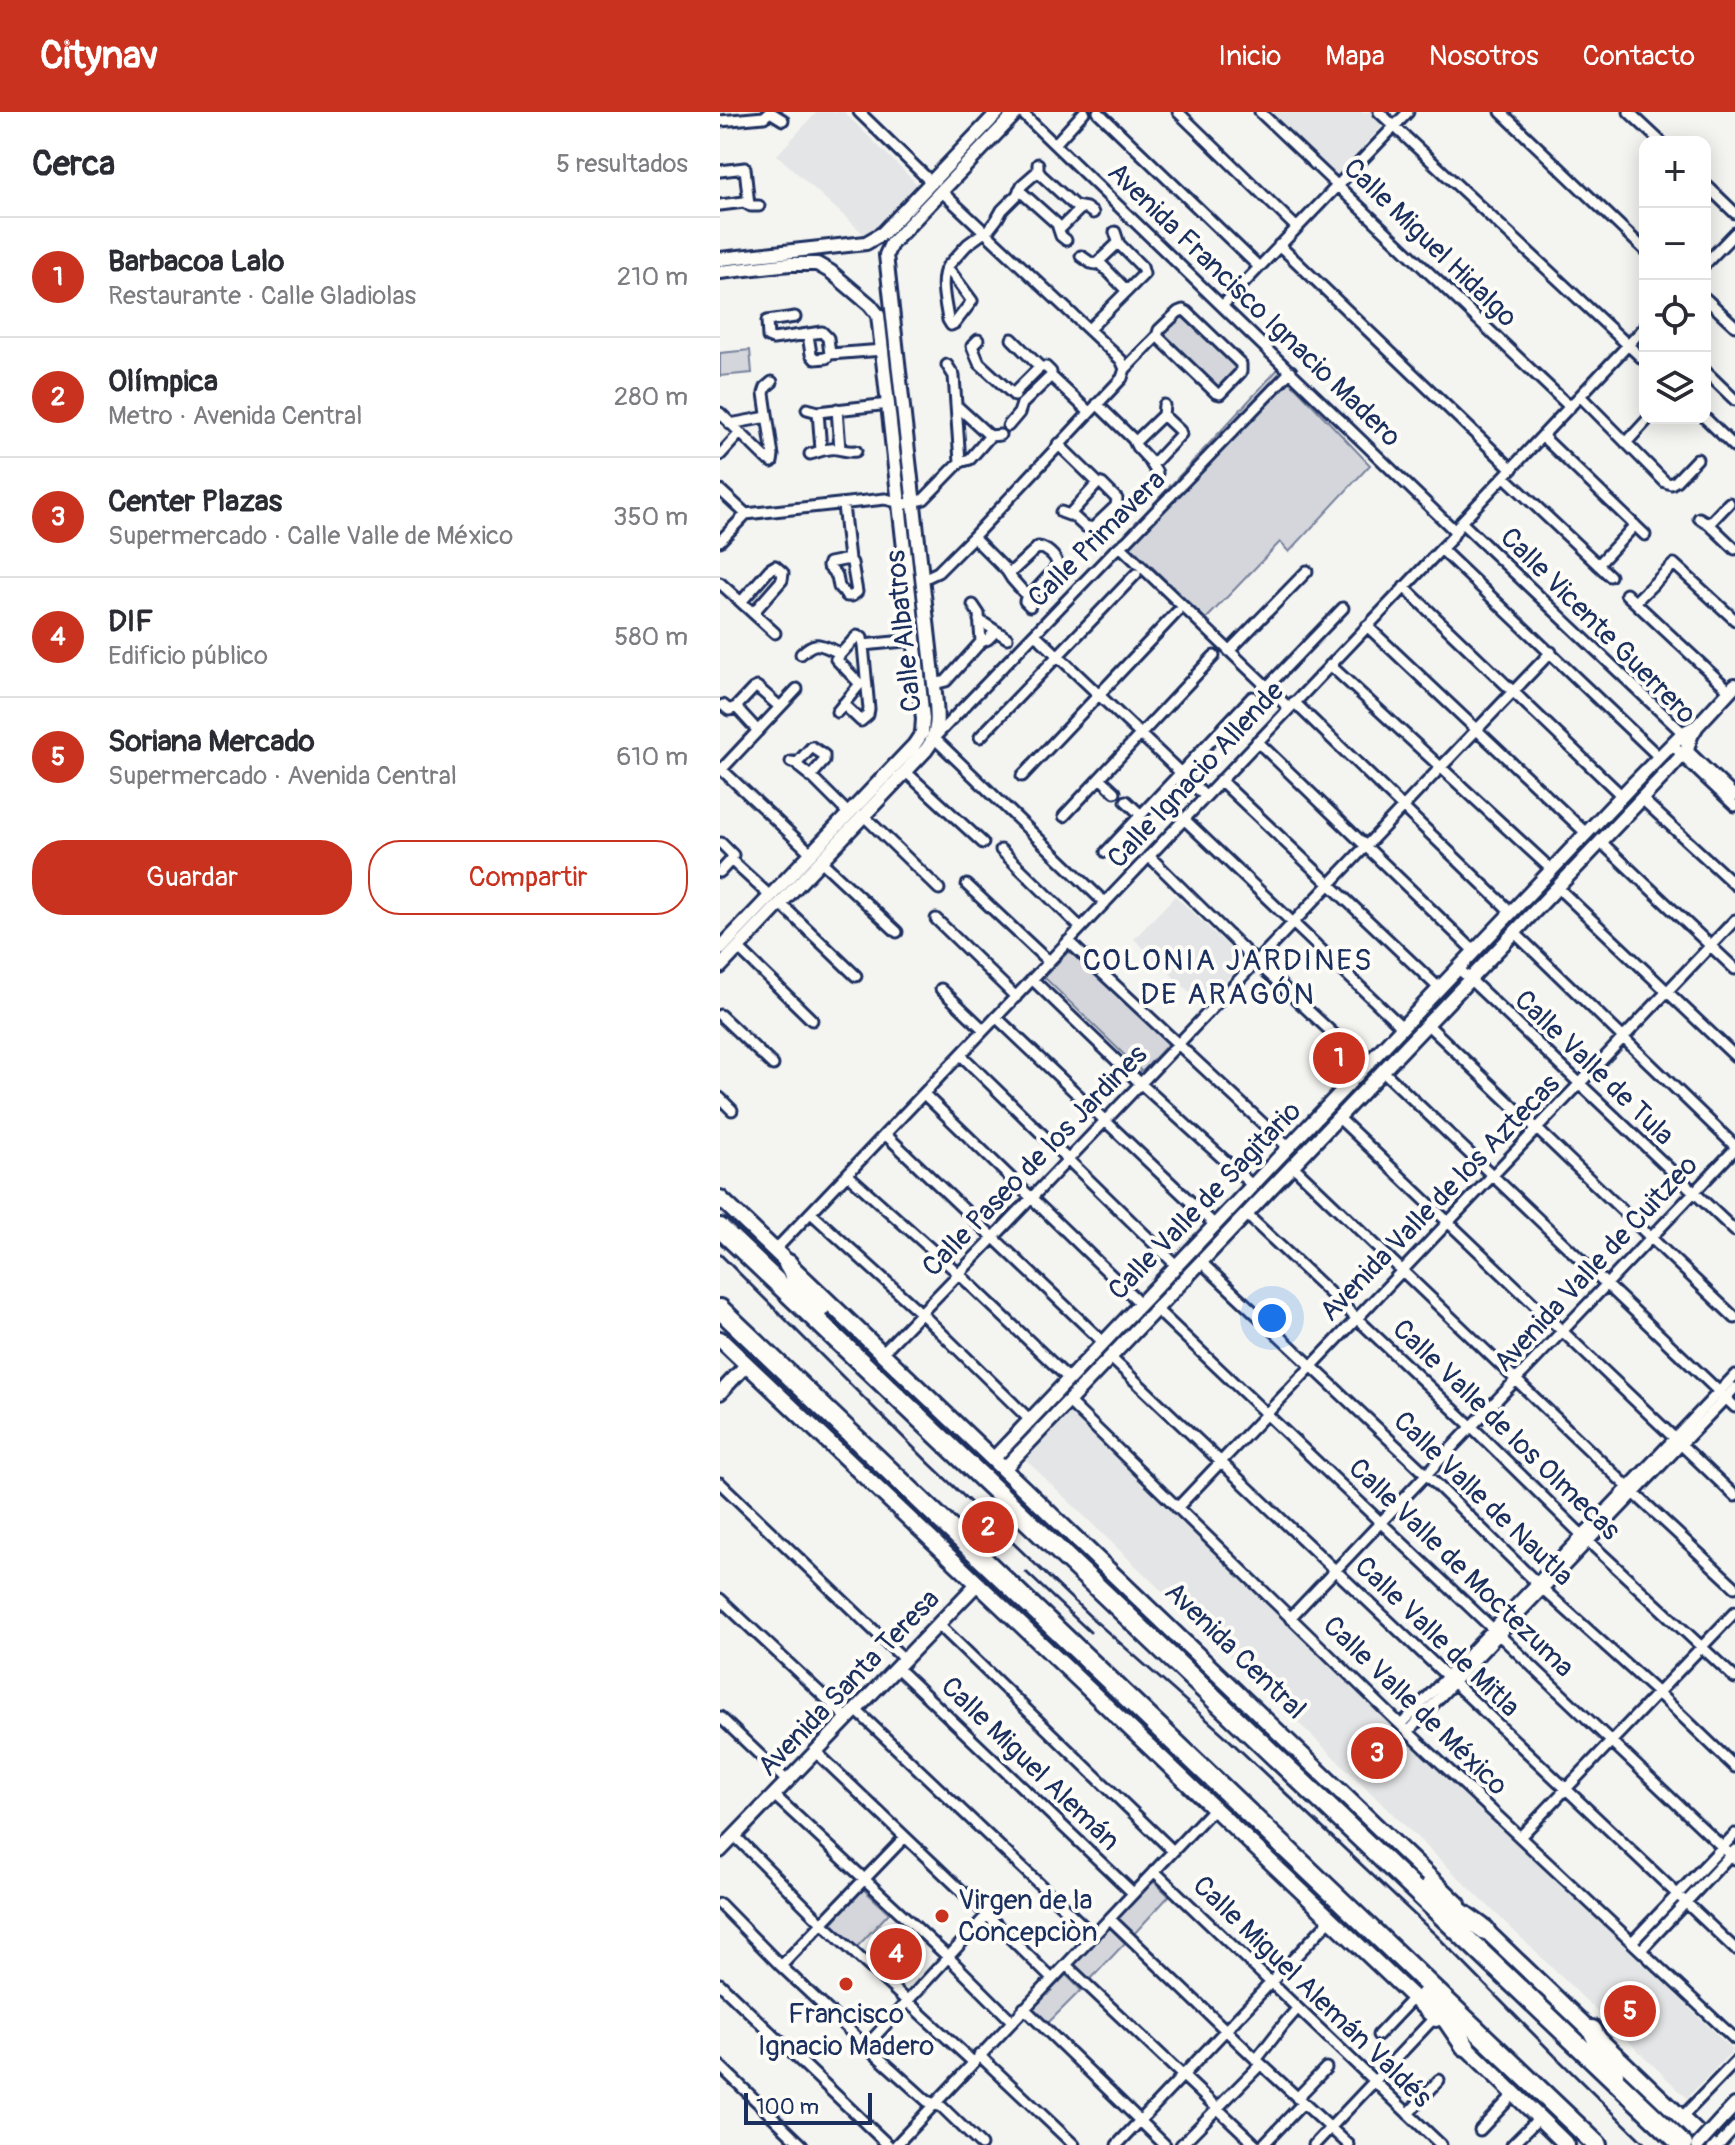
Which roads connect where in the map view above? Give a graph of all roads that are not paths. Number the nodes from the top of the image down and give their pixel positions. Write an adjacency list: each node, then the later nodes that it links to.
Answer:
1 (770, 112): 13 (street); 14 (street)
2 (998, 112): 20 (street)
3 (1019, 112): 17 (street, Avenida Francisco Ignacio Madero); 20 (street)
4 (1084, 112): 17 (street)
5 (1098, 112): 44 (street)
6 (1178, 112): 27 (street)
7 (1260, 112): 19 (street, Calle Miguel Hidalgo)
8 (1379, 112): 15 (street)
9 (1408, 112): 15 (street)
10 (1501, 112): 35 (street)
11 (1629, 112): 16 (street)
12 (864, 114): 20 (street)
13 (783, 120)
14 (720, 121)
15 (1394, 127): 19 (street); 60 (street)
16 (1655, 136)
17 (1055, 144): 51 (street, Avenida Francisco Ignacio Madero)
18 (720, 171): 23 (street)
19 (1337, 185): 27 (street); 78 (street, Calle Miguel Hidalgo)
20 (937, 187): 29 (street); 33 (street); 38 (street)
21 (1019, 190): 24 (street); 28 (street); 29 (street)
22 (1711, 190): 26 (street)
23 (720, 205)
24 (1081, 208): 25 (street); 28 (street)
25 (1093, 213)
26 (1735, 213)
27 (1296, 227): 36 (street)
28 (1060, 229): 32 (street)
29 (985, 232): 43 (street); 54 (street)
30 (1115, 232): 34 (street)
31 (1735, 233): 40 (street)
32 (1066, 240)
33 (866, 243): 37 (street); 38 (street)
34 (1118, 243): 42 (street); 47 (street)
35 (1639, 244)
36 (1279, 245): 44 (street); 100 (street)
37 (831, 247): 41 (street); 45 (street)
38 (886, 255): 48 (street, Calle Albatros)
39 (1081, 256): 42 (street)
40 (1711, 258)
41 (720, 259)
42 (1099, 262): 47 (street)
43 (947, 267): 43 (street)
44 (1259, 267): 51 (street)
45 (827, 269): 46 (street); 50 (street)
46 (720, 272)
47 (1127, 291): 54 (street)
48 (889, 295): 50 (street); 104 (street, Calle Albatros)
49 (1711, 304): 53 (street)
50 (870, 305): 61 (street, Calle Albatros)
51 (1223, 305): 67 (street, Avenida Francisco Ignacio Madero)
52 (795, 317): 56 (street)
53 (1735, 326)
54 (1089, 329): 66 (street)
55 (1639, 333): 60 (street, Calle Ignacio Allende)
56 (808, 335): 62 (street); 62 (street)
57 (1157, 336): 57 (street); 66 (street)
58 (1012, 339): 65 (street)
59 (978, 340): 71 (street)
60 (1628, 345): 63 (street); 72 (street, Calle Ignacio Allende)
61 (883, 350): 62 (street); 74 (street, Calle Albatros)
62 (830, 354)
63 (1639, 355)
64 (947, 365): 77 (street)
65 (1040, 367): 68 (street); 71 (street)
66 (1125, 369): 76 (street)
67 (1291, 371): 111 (street, Avenida Francisco Ignacio Madero); 115 (street, Calle Primavera)
68 (1051, 376): 75 (street); 80 (street)
69 (1711, 377): 73 (street)
70 (772, 382): 82 (street)
71 (1013, 394): 75 (street)
72 (1580, 396): 78 (street, Calle Ignacio Allende); 90 (street)
73 (1735, 400)
74 (889, 404): 79 (street); 103 (street, Calle Albatros)
75 (1022, 404): 86 (street)
76 (1097, 404): 80 (street); 89 (street)
77 (957, 406): 99 (street); 99 (street)
78 (1570, 407): 88 (street, Calle Ignacio Allende)
79 (837, 409): 93 (street); 94 (street)
80 (1089, 412): 91 (street)
81 (720, 413): 83 (street)
82 (767, 417): 83 (street); 87 (street)
83 (730, 424): 87 (street)
84 (1643, 424): 90 (street)
85 (1711, 424): 92 (street)
86 (1008, 426)
87 (740, 433): 97 (street)
88 (1542, 436): 100 (street, Calle Ignacio Allende); 110 (street)
89 (1135, 442): 89 (street)
90 (1626, 443): 98 (street)
91 (1058, 444): 101 (street); 113 (street)
92 (1735, 447)
93 (840, 449): 94 (street); 95 (street)
94 (821, 450): 96 (street)
95 (856, 451)
96 (810, 454)
97 (720, 455)
98 (1697, 459)
99 (960, 462): 104 (street)
100 (1508, 473): 111 (street, Calle Ignacio Allende); 119 (street)
101 (1098, 483): 101 (street)
102 (720, 490): 107 (street)
103 (900, 503): 104 (street); 106 (street); 141 (street, Calle Albatros)
104 (914, 503): 124 (street, Calle Albatros)
105 (1729, 503): 109 (street)
106 (843, 505): 107 (street); 118 (street)
107 (746, 514): 114 (street)
108 (1699, 518): 109 (street)
109 (1709, 524): 117 (street)
110 (1635, 525): 112 (street); 119 (street)
111 (1458, 526): 116 (street, Calle Ignacio Allende); 167 (street, Calle Vicente Guerrero)
112 (1645, 535)
113 (973, 537): 121 (street); 124 (street)
114 (720, 541)
115 (1120, 546): 139 (street, Calle Primavera); 144 (street)
116 (1441, 549): 126 (street, Calle Ignacio Allende); 145 (street)
117 (1735, 549)
118 (849, 559)
119 (1598, 565): 123 (street)
120 (1307, 571): 144 (street)
121 (1009, 574): 121 (street)
122 (1136, 574): 148 (street)
123 (1610, 576)
124 (923, 579): 152 (street, Calle Albatros)
125 (720, 583): 129 (street)
126 (1404, 587): 136 (street, Calle Ignacio Allende); 156 (street)
127 (1626, 594): 128 (street)
128 (1636, 601): 135 (street); 154 (street)
129 (741, 602): 133 (street); 133 (street)
130 (973, 605): 134 (street)
131 (1343, 608): 153 (street)
132 (1177, 612): 157 (street)
133 (753, 613): 138 (street)
134 (979, 620): 137 (street); 142 (street)
135 (1735, 620)
136 (1367, 626): 150 (street, Calle Ignacio Allende); 164 (street)
137 (995, 632): 140 (street); 142 (street)
138 (775, 633)
139 (1035, 634): 148 (street); 169 (street, Calle Primavera)
140 (1007, 638)
141 (915, 640): 143 (street); 166 (street, Calle Albatros)
142 (981, 642): 152 (street)
143 (863, 645): 146 (street); 151 (street)
144 (1229, 651): 153 (street)
145 (1551, 652): 156 (street, Calle Paseo de los Jardines); 174 (street)
146 (840, 653): 147 (street); 151 (street)
147 (801, 654)
148 (1059, 656): 157 (street); 170 (street)
149 (1214, 656): 168 (street)
150 (1330, 665): 160 (street, Calle Ignacio Allende); 176 (street)
151 (863, 683): 151 (street)
152 (934, 684): 169 (street, Calle Albatros)
153 (1267, 687): 160 (street)
154 (1733, 688): 163 (street)
155 (797, 689): 162 (street)
156 (1514, 691): 164 (street, Calle Paseo de los Jardines); 185 (street)
157 (1100, 695): 168 (street); 179 (street)
158 (1252, 697): 178 (street)
159 (723, 705): 161 (street)
160 (1291, 705): 171 (street, Calle Ignacio Allende); 190 (street)
161 (736, 707): 162 (street); 165 (street)
162 (780, 707): 165 (street)
163 (1697, 726): 167 (street); 173 (street)
164 (1477, 730): 176 (street, Calle Paseo de los Jardines); 196 (street)
165 (758, 731): 175 (street)
166 (922, 733): 169 (street); 191 (street, Calle Albatros)
167 (1683, 733): 172 (street, Calle Valle de Sagitario); 173 (street, Calle Vicente Guerrero)
168 (1141, 735): 178 (street); 181 (street)
169 (935, 737): 177 (street, Calle Albatros); 214 (street)
170 (980, 737)
171 (1257, 741): 182 (street, Calle Ignacio Allende); 200 (street)
172 (1673, 744): 173 (street, Calle Vicente Guerrero); 174 (street, Calle Valle de Sagitario)
173 (1684, 753): 186 (street, Calle Vicente Guerrero); 187 (street, Calle Valle de Sagitario); 189 (street, Calle Vicente Guerrero)
174 (1659, 757): 185 (street, Calle Valle de Sagitario)
175 (721, 769): 204 (street)
176 (1440, 769): 190 (street, Calle Paseo de los Jardines); 206 (street)
177 (906, 772): 193 (street, Calle Albatros); 199 (street)
178 (1181, 773): 184 (street); 192 (street)
179 (1022, 776)
180 (810, 777): 180 (street); 191 (street)
181 (1100, 778): 183 (street); 194 (street)
182 (1220, 780): 184 (street, Calle Ignacio Allende); 209 (street)
183 (1115, 792)
184 (1205, 796): 195 (street, Calle Ignacio Allende)
185 (1622, 796): 196 (street, Calle Valle de Sagitario)
186 (1735, 796)
187 (1642, 799): 198 (street, Calle Valle de Sagitario); 210 (street)
188 (1126, 801): 192 (street)
189 (1735, 806)
190 (1403, 807): 200 (street, Calle Paseo de los Jardines); 216 (street)
191 (849, 814): 204 (street, Calle Albatros)
192 (1141, 815): 202 (street)
193 (864, 816): 204 (street, Calle Albatros); 212 (street)
194 (1064, 816)
195 (1184, 819): 203 (street, Calle Ignacio Allende); 219 (street)
196 (1587, 834): 206 (street, Calle Valle de Sagitario)
197 (721, 840): 205 (street)
198 (1601, 842): 211 (street, Calle Valle de Sagitario); 224 (street)
199 (983, 843)
200 (1366, 846): 209 (street, Calle Paseo de los Jardines); 227 (street)
201 (1001, 850): 220 (street)
202 (1106, 852)
203 (1149, 856): 214 (street, Calle Ignacio Allende); 229 (street)
204 (816, 857): 213 (street, Calle Albatros); 215 (street, Calle Albatros); 221 (street)
205 (731, 860): 207 (street); 213 (street)
206 (1552, 870): 216 (street, Calle Valle de Sagitario)
207 (720, 872)
208 (967, 885): 228 (street)
209 (1329, 885): 219 (street, Calle Paseo de los Jardines); 237 (street)
210 (1735, 885)
211 (1557, 887): 222 (street, Calle Valle de Sagitario); 238 (street)
212 (939, 889)
213 (770, 896): 226 (street, Calle Albatros)
214 (1105, 903): 220 (street, Calle Ignacio Allende)
215 (781, 904): 225 (street, Calle Albatros); 233 (street)
216 (1510, 913): 227 (street, Calle Valle de Sagitario)
217 (936, 919): 239 (street)
218 (1735, 920): 224 (street, Avenida Valle de los Aztecas)
219 (1293, 923): 229 (street, Calle Paseo de los Jardines); 244 (street)
220 (1081, 928): 223 (street, Calle Ignacio Allende)
221 (897, 932)
222 (1515, 933): 235 (street, Calle Valle de Sagitario); 246 (street)
223 (1068, 941): 228 (street, Calle Ignacio Allende); 247 (street)
224 (1711, 946): 232 (street); 238 (street, Avenida Valle de los Aztecas)
225 (738, 948): 230 (street, Calle Albatros); 242 (street)
226 (720, 949)
227 (1474, 951): 231 (street, Calle Valle de Sagitario)
228 (1049, 962): 234 (street, Calle Ignacio Allende)
229 (1256, 962): 247 (street, Calle Paseo de los Jardines); 251 (street)
230 (720, 967)
231 (1458, 968): 235 (street, Calle Valle de Tula); 237 (street, Calle Valle de Sagitario)
232 (1735, 969)
233 (856, 976)
234 (1032, 979): 239 (street, Calle Ignacio Allende); 253 (street)
235 (1470, 980): 243 (street, Calle Valle de Sagitario); 254 (street, Calle Valle de Tula)
236 (941, 989): 245 (street)
237 (1440, 989): 244 (street, Calle Valle de Sagitario)
238 (1667, 991): 246 (street, Avenida Valle de los Aztecas); 249 (street)
239 (1016, 997): 241 (street, Calle Ignacio Allende)
240 (720, 1015): 250 (street)
241 (996, 1017): 245 (street, Calle Ignacio Allende); 259 (street)
242 (812, 1020)
243 (1428, 1025): 252 (street, Calle Valle de Sagitario); 260 (street)
244 (1403, 1028): 251 (street, Calle Valle de Sagitario)
245 (984, 1030): 248 (street, Calle Ignacio Allende)
246 (1622, 1039): 254 (street, Avenida Valle de los Aztecas); 263 (street)
247 (1176, 1044): 253 (street, Calle Paseo de los Jardines); 262 (street)
248 (961, 1055): 255 (street, Calle Ignacio Allende); 264 (street)
249 (1735, 1056)
250 (773, 1065)
251 (1367, 1065): 262 (street, Calle Valle de Sagitario)
252 (1383, 1071): 258 (street, Calle Valle de Sagitario); 267 (street)
253 (1140, 1083): 259 (street, Calle Paseo de los Jardines); 268 (street)
254 (1579, 1083): 260 (street, Avenida Valle de los Aztecas); 269 (street, Calle Valle de Tula)
255 (924, 1094): 261 (street, Calle Ignacio Allende); 271 (street)
256 (720, 1098): 257 (street)
257 (732, 1110)
258 (1339, 1118): 265 (street, Calle Valle de Sagitario); 274 (street)
259 (1105, 1121): 264 (street, Calle Paseo de los Jardines); 275 (street)
260 (1536, 1130): 267 (street, Avenida Valle de los Aztecas); 279 (street)
261 (885, 1134): 266 (street, Calle Ignacio Allende); 278 (street)
262 (1289, 1148): 268 (street, Calle Valle de Sagitario)
263 (1735, 1148): 269 (street, Avenida Valle de Cuitzeo)
264 (1068, 1160): 271 (street, Calle Paseo de los Jardines); 283 (street)
265 (1293, 1166): 273 (street, Calle Valle de Sagitario); 284 (street)
266 (847, 1174): 272 (street, Calle Ignacio Allende); 285 (street)
267 (1492, 1177): 274 (street, Avenida Valle de los Aztecas); 286 (street)
268 (1253, 1186): 275 (street, Calle Valle de Sagitario)
269 (1694, 1193): 277 (street, Calle Valle de Tula); 279 (street, Avenida Valle de Cuitzeo)
270 (720, 1198): 280 (main road, Avenida Central)
271 (1032, 1199): 278 (street, Calle Paseo de los Jardines); 287 (street)
272 (811, 1213): 280 (street, Calle Ignacio Allende); 290 (street)
273 (1246, 1214): 281 (street, Calle Valle de Sagitario); 291 (street, Calle Valle de los Olmecas)
274 (1448, 1221): 284 (street, Avenida Valle de los Aztecas); 293 (street)
275 (1216, 1226): 283 (street, Calle Valle de Sagitario)
276 (720, 1228): 297 (highway, Avenida Central)
277 (1735, 1231)
278 (995, 1237): 285 (street, Calle Paseo de los Jardines); 295 (street)
279 (1651, 1239): 286 (street, Avenida Valle de Cuitzeo); 292 (street)
280 (775, 1250): 282 (main road, Avenida Central)
281 (1201, 1262): 289 (street, Calle Valle de Sagitario); 300 (street, Calle Valle de Nautla)
282 (788, 1264): 296 (main road, Avenida Central); 297 (highway)
283 (1177, 1266): 287 (street, Calle Valle de Sagitario)
284 (1403, 1270): 291 (street, Avenida Valle de los Aztecas); 303 (street)
285 (959, 1274): 290 (street, Calle Paseo de los Jardines); 302 (street)
286 (1606, 1286): 293 (street, Avenida Valle de Cuitzeo); 306 (street)
287 (1141, 1304): 295 (street, Calle Valle de Sagitario)
288 (720, 1309): 367 (highway)
289 (1156, 1309): 298 (street, Calle Valle de Sagitario); 309 (street, Calle Valle de Moctezuma)
290 (921, 1313): 296 (street, Calle Paseo de los Jardines); 310 (street)
291 (1357, 1318): 300 (street, Avenida Valle de los Aztecas); 311 (street, Calle Valle de los Olmecas)
292 (1735, 1318)
293 (1563, 1331): 303 (street, Avenida Valle de Cuitzeo); 312 (street)
294 (720, 1339): 299 (main road)
295 (1104, 1343): 302 (street, Calle Valle de Sagitario)
296 (882, 1353): 314 (main road, Avenida Central)
297 (854, 1356): 350 (highway, Avenida Central)
298 (1110, 1357): 307 (street, Calle Valle de Sagitario); 313 (street, Calle Valle de Mitla)
299 (747, 1364): 305 (street); 323 (main road)
300 (1311, 1366): 309 (street, Avenida Valle de los Aztecas); 315 (street, Calle Valle de Nautla)
301 (1735, 1375): 306 (street)
302 (1069, 1379): 310 (street, Calle Valle de Sagitario)
303 (1517, 1380): 311 (street, Avenida Valle de Cuitzeo); 317 (street)
304 (1735, 1388): 306 (street)
305 (720, 1393)
306 (1723, 1395): 308 (street); 312 (street)
307 (1068, 1401): 314 (street, Calle Valle de Sagitario); 319 (street, Calle Valle de México)
308 (1735, 1407)
309 (1265, 1414): 313 (street, Avenida Valle de los Aztecas); 320 (street, Calle Valle de Moctezuma)
310 (1031, 1421): 314 (street, Calle Valle de Sagitario)
311 (1472, 1427): 315 (street, Avenida Valle de Cuitzeo); 321 (street, Calle Valle de los Olmecas)
312 (1678, 1442): 317 (street); 318 (street)
313 (1220, 1462): 319 (street, Avenida Valle de los Aztecas); 322 (street, Calle Valle de Mitla)
314 (998, 1464): 362 (main road, Avenida Central)
315 (1427, 1475): 320 (street, Avenida Valle de Cuitzeo); 324 (street, Calle Valle de Nautla)
316 (720, 1483): 332 (street, Calle Miguel Alemán)
317 (1631, 1490): 321 (street); 325 (street)
318 (1735, 1496)
319 (1177, 1508): 328 (street, Calle Valle de México)
320 (1382, 1522): 322 (street, Avenida Valle de Cuitzeo); 330 (street, Calle Valle de Moctezuma)
321 (1586, 1538): 324 (street); 331 (street, Calle Valle de los Olmecas)
322 (1335, 1571): 328 (street, Avenida Valle de Cuitzeo); 334 (street, Calle Valle de Mitla)
323 (978, 1583): 329 (street, Avenida Santa Teresa); 345 (main road)
324 (1540, 1586): 330 (street); 335 (street, Calle Valle de Nautla)
325 (1735, 1587)
326 (720, 1599): 336 (street)
327 (1735, 1612): 331 (street)
328 (1290, 1618): 338 (street, Calle Valle de México)
329 (939, 1625): 332 (street, Avenida Santa Teresa); 351 (street)
330 (1496, 1632): 334 (street); 339 (street, Calle Valle de Moctezuma)
331 (1702, 1646): 333 (street, Calle Valle de los Olmecas); 335 (street)
332 (901, 1664): 336 (street, Avenida Santa Teresa); 355 (street, Calle Miguel Alemán)
333 (1735, 1678)
334 (1449, 1680): 338 (street); 343 (street, Calle Valle de Mitla)
335 (1658, 1693): 339 (street); 341 (street, Calle Valle de Nautla)
336 (852, 1714): 340 (street, Avenida Santa Teresa); 363 (street)
337 (720, 1717): 342 (street)
338 (1405, 1729): 347 (street, Calle Valle de México)
339 (1612, 1742): 343 (street); 352 (street, Calle Valle de Moctezuma)
340 (816, 1752): 342 (street, Avenida Santa Teresa); 348 (street)
341 (1735, 1767)
342 (787, 1781): 344 (street, Avenida Santa Teresa)
343 (1566, 1789): 347 (street); 356 (street, Calle Valle de Mitla)
344 (774, 1795): 349 (street, Avenida Santa Teresa); 354 (street)
345 (1213, 1809): 351 (street); 360 (main road)
346 (1735, 1834): 352 (street)
347 (1520, 1837): 364 (street, Calle Valle de México)
348 (904, 1838): 354 (street); 358 (street)
349 (726, 1841): 361 (street)
350 (1370, 1847): 362 (highway); 394 (highway, Avenida Central)
351 (1173, 1851): 353 (street)
352 (1731, 1853): 356 (street)
353 (1154, 1871): 355 (street); 373 (street, Calle Miguel Alemán Valdés)
354 (864, 1879): 361 (street); 368 (street)
355 (1133, 1893): 359 (street)
356 (1681, 1898): 364 (street); 365 (street, Calle Valle de Mitla); 366 (street)
357 (720, 1904): 370 (street)
358 (987, 1915): 368 (street); 371 (street)
359 (1110, 1919): 363 (street); 380 (street)
360 (1331, 1919): 373 (street); 374 (main road)
361 (822, 1923): 370 (street); 375 (street)
362 (1485, 1930): 381 (main road, Avenida Central)
363 (1094, 1936): 369 (street)
364 (1633, 1941): 366 (street, Calle Valle de México)
365 (1735, 1949)
366 (1641, 1950): 383 (street, Calle Valle de México)
367 (1393, 1951): 385 (highway); 422 (highway)
368 (948, 1957): 375 (street); 379 (street)
369 (1066, 1965): 371 (street); 391 (street)
370 (781, 1966): 384 (street)
371 (1052, 1979): 376 (street)
372 (720, 1984): 408 (street)
373 (1271, 1984): 377 (street, Calle Miguel Alemán Valdés); 380 (street)
374 (1413, 1998): 378 (main road); 382 (street)
375 (907, 2001): 384 (street); 386 (street)
376 (1024, 2008): 379 (street); 403 (street)
377 (1297, 2009): 387 (street); 393 (street, Calle Miguel Alemán Valdés)
378 (1434, 2018): 385 (main road); 393 (street)
379 (1011, 2020): 386 (street)
380 (1227, 2030): 387 (street); 391 (street)
381 (1592, 2030): 394 (highway); 401 (main road, Avenida Central)
382 (1378, 2035)
383 (1735, 2039)
384 (866, 2046): 397 (street)
385 (1465, 2046): 395 (main road)
386 (976, 2058): 397 (street); 411 (street)
387 (1258, 2062): 396 (street); 399 (street)
388 (1735, 2062): 401 (street)
389 (720, 2066): 407 (street)
390 (1326, 2068): 396 (street)
391 (1183, 2075): 399 (street); 403 (street)
392 (1439, 2080): 400 (street)
393 (1374, 2082): 400 (street, Calle Miguel Alemán Valdés); 405 (street)
394 (1621, 2086): 423 (highway, Avenida Central)
395 (1513, 2095): 402 (main road); 406 (street)
396 (1300, 2100): 405 (street); 416 (street)
397 (934, 2104): 409 (street); 410 (street)
398 (1735, 2105): 424 (street, bridge)
399 (1217, 2108): 414 (street); 415 (street)
400 (1408, 2114): 419 (street, Calle Miguel Alemán Valdés)
401 (1682, 2117): 425 (main road, Avenida Central)
402 (1539, 2118): 420 (street); 421 (main road)
403 (1140, 2121): 412 (street); 413 (street)
404 (1735, 2127): 426 (street)
405 (1331, 2128): 417 (street); 418 (street)
406 (1480, 2130)
407 (802, 2145)
408 (888, 2145)
409 (896, 2145)
410 (981, 2145)
411 (1074, 2145)
412 (1117, 2145)
413 (1165, 2145)
414 (1181, 2145)
415 (1256, 2145)
416 (1263, 2145)
417 (1314, 2145)
418 (1349, 2145)
419 (1441, 2145)
420 (1512, 2145)
421 (1567, 2145)
422 (1597, 2145)
423 (1683, 2145)
424 (1698, 2145)
425 (1710, 2145)
426 (1719, 2145)

